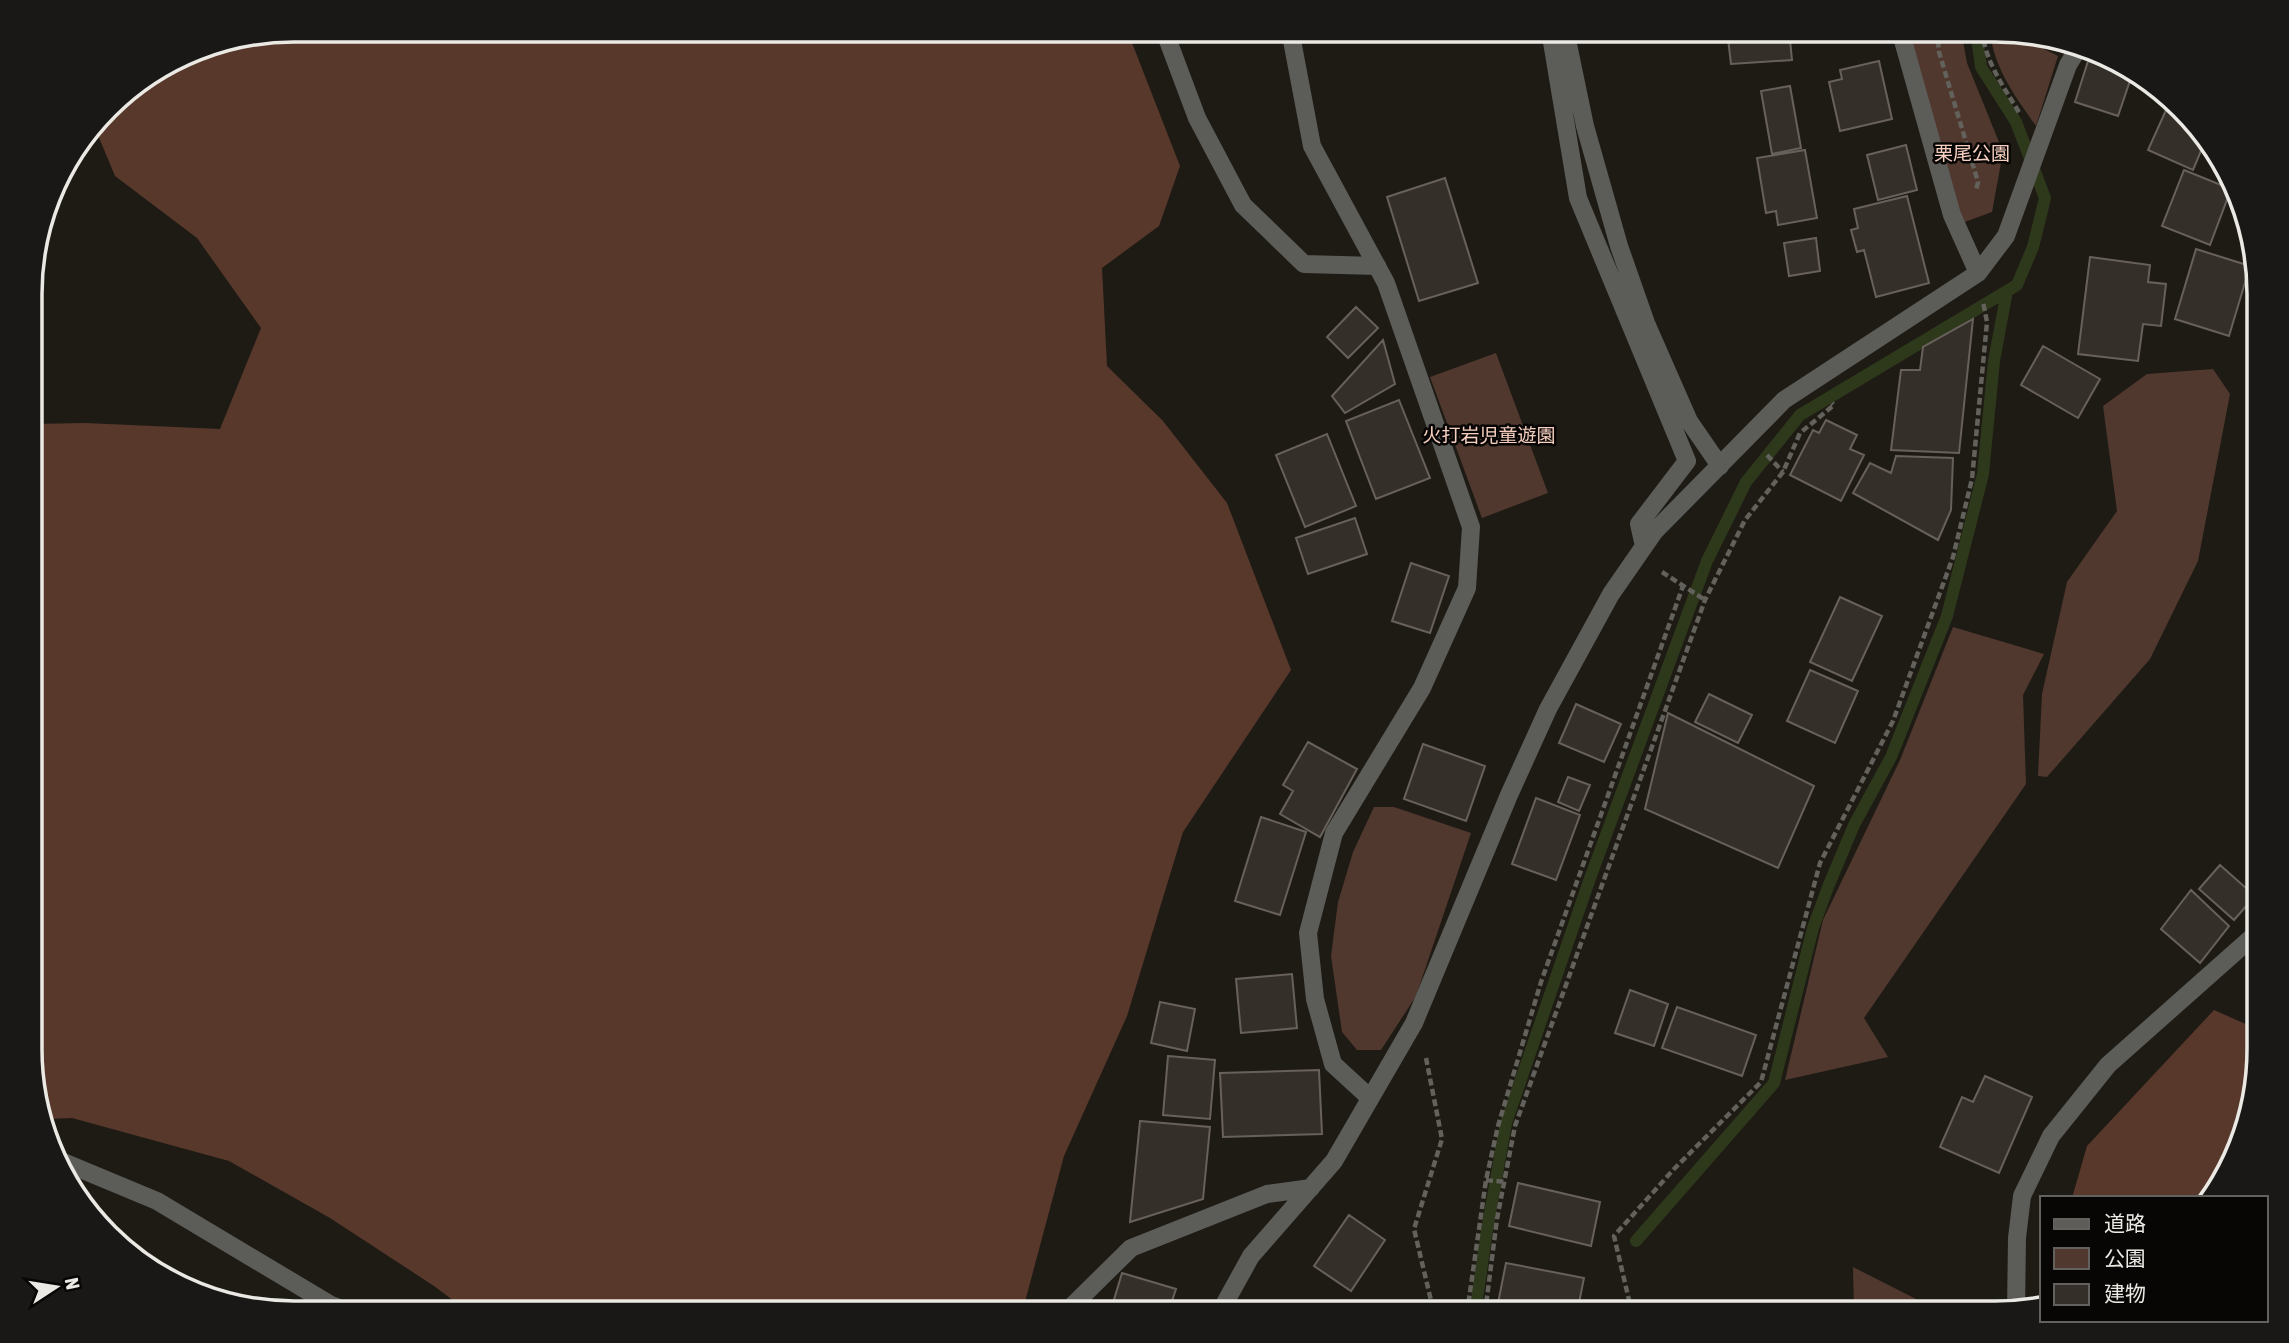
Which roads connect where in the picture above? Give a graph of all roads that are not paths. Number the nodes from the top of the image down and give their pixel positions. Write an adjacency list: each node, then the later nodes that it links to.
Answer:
1 (1168, 42): 7 (street)
2 (1292, 42): 7 (street)
3 (1552, 42): 10 (street)
4 (1568, 42): 9 (street)
5 (1903, 42): 8 (street)
6 (2075, 55): 8 (street)
7 (1377, 266): 12 (street)
8 (1978, 273): 9 (street)
9 (1720, 466): 10 (street)
10 (1644, 546): 12 (street)
11 (2247, 942): 15 (street)
12 (1370, 1098): 14 (street)
13 (70, 1165): 16 (street)
14 (1311, 1188): 17 (street); 18 (street)
15 (2016, 1300)
16 (324, 1301)
17 (1077, 1301)
18 (1226, 1301)

